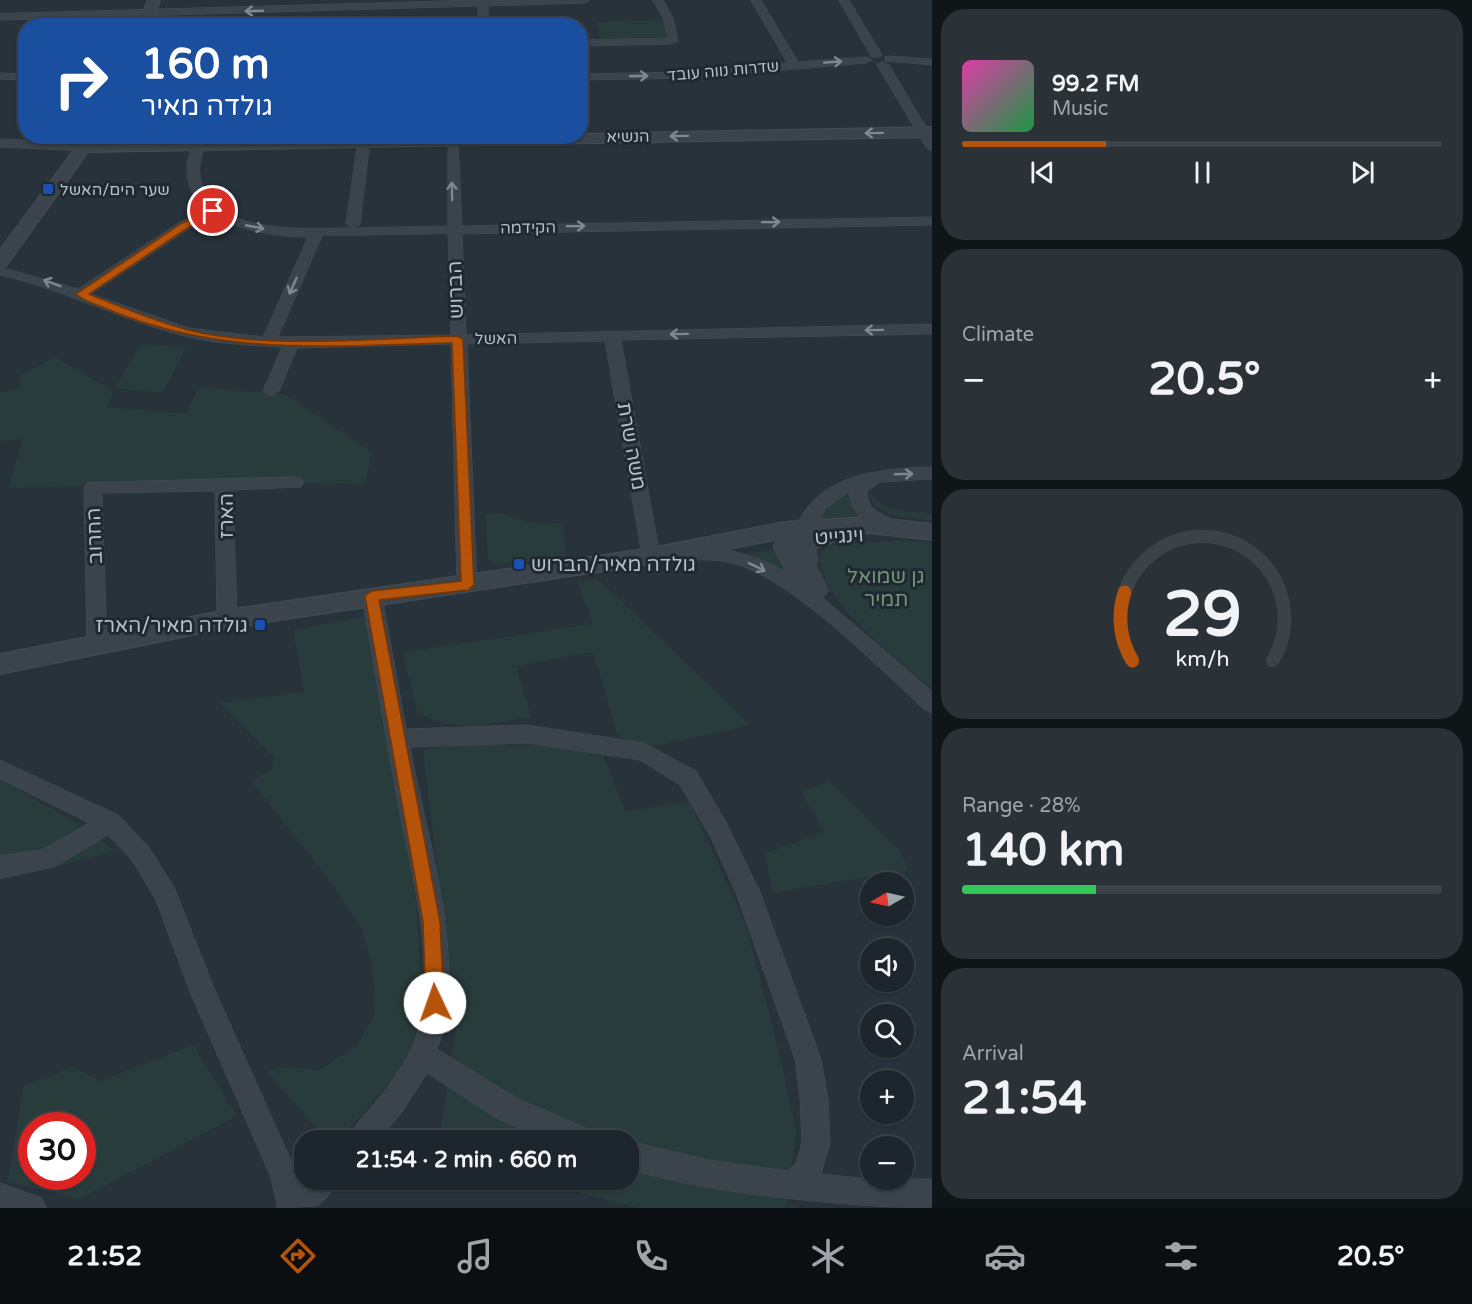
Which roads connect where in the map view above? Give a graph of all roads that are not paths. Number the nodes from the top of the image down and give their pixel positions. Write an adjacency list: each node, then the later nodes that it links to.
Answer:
1 (154, 0): 9 (street)
2 (585, 0): 6 (street)
3 (658, 0): 12 (street)
4 (756, 0): 15 (street)
5 (844, 0): 13 (street)
6 (483, 4): 10 (street, one-way to 10); 11 (street)
7 (0, 17): 8 (street)
8 (49, 18)
9 (147, 18)
10 (165, 18)
11 (483, 18)
12 (588, 43)
13 (879, 60): 14 (street, שדרות נווה עובד); 15 (street, שדרות נווה עובד, one-way to 13); 19 (street)
14 (932, 62)
15 (793, 64): 18 (street, שדרות נווה עובד, one-way to 15)
16 (0, 76): 17 (street)
17 (18, 77)
18 (588, 77)
19 (928, 133): 20 (street, הנשיא, one-way to 20); 27 (street)
20 (588, 137)
21 (0, 143): 22 (street, הנשיא)
22 (18, 143)
23 (88, 144): 33 (street)
24 (200, 144): 28 (street, הקידמה)
25 (364, 144): 30 (street)
26 (452, 144): 31 (street, הברוש, one-way to 26)
27 (932, 147)
28 (213, 211): 32 (street, הקידמה, one-way to 32); 35 (street)
29 (932, 221): 31 (street, הקידמה, one-way to 29)
30 (352, 224)
31 (453, 229): 32 (street, הקידמה); 38 (street, הברוש)
32 (317, 233): 39 (street, one-way to 39)
33 (0, 262)
34 (0, 271): 35 (street, האשל, one-way to 34)
35 (81, 294): 39 (street, האשל)
36 (932, 329): 37 (street, האשל, one-way to 37)
37 (612, 336): 38 (street, האשל); 49 (street, משה שרת)
38 (457, 339): 40 (street, האשל); 50 (street, הברוש)
39 (269, 341): 40 (street, האשל)
40 (291, 343): 41 (street)
41 (271, 391)
42 (932, 473): 43 (street, one-way to 42)
43 (880, 475): 46 (street); 47 (street)
44 (296, 483): 45 (street, הארז)
45 (224, 484): 53 (street, הארז); 54 (street, החרוב)
46 (890, 526): 47 (street, וינגייט); 48 (street, וינגייט)
47 (804, 533): 48 (street, וינגייט); 49 (street); 52 (street); 52 (street)
48 (932, 533)
49 (663, 555): 50 (street); 52 (street, one-way to 52)
50 (468, 585): 51 (street)
51 (372, 596): 53 (street); 57 (street)
52 (818, 598): 56 (street)
53 (227, 619): 54 (street)
54 (97, 644): 55 (street)
55 (0, 664)
56 (932, 704)
57 (397, 738): 61 (street); 65 (street)
58 (0, 769): 59 (street)
59 (110, 822): 60 (street); 69 (street)
60 (0, 867)
61 (422, 1055): 62 (street); 63 (street)
62 (370, 1130)
63 (557, 1130)
64 (639, 1158): 65 (street)
65 (794, 1185): 67 (street)
66 (313, 1190): 69 (street)
67 (932, 1193)
68 (0, 1197): 70 (street)
69 (294, 1207)
70 (32, 1208)

